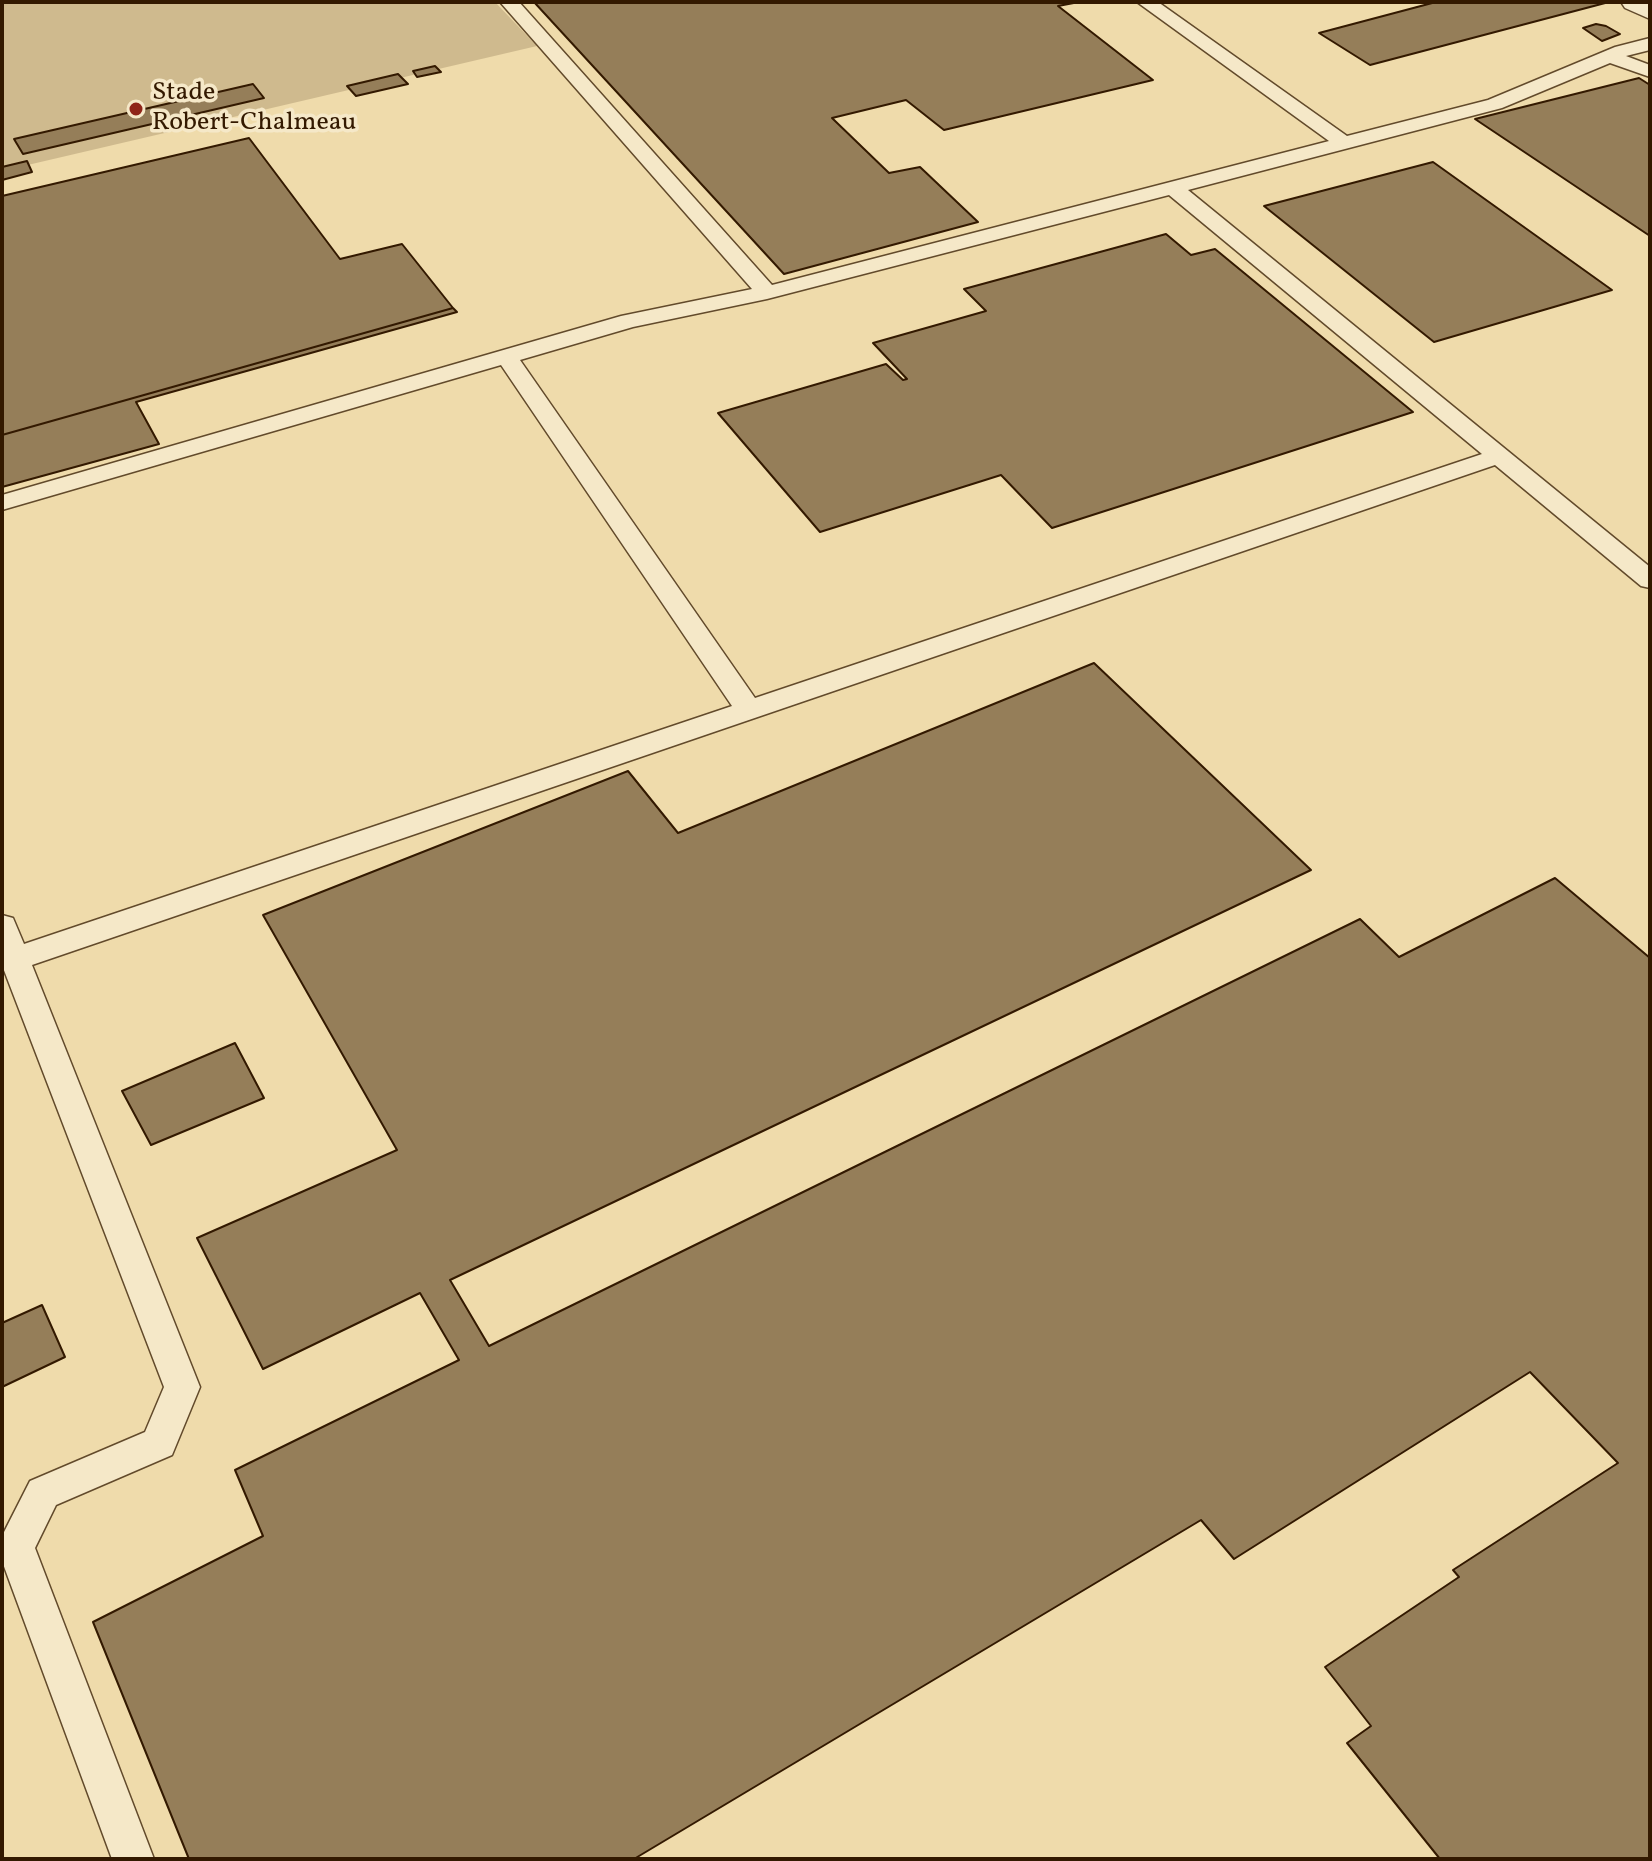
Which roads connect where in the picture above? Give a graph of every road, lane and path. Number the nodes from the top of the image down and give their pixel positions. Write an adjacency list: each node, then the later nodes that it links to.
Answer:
1 (509, 2): 10 (lane)
2 (1146, 2): 8 (lane)
3 (1634, 2): 4 (street)
4 (1650, 11)
5 (1650, 44): 6 (lane)
6 (1610, 56): 7 (lane); 8 (lane)
7 (1650, 71)
8 (1344, 143): 9 (lane)
9 (1173, 188): 10 (lane); 12 (lane)
10 (767, 293): 11 (lane)
11 (507, 357): 13 (lane); 15 (lane)
12 (1498, 456): 14 (lane); 15 (lane)
13 (2, 503)
14 (1650, 580)
15 (749, 710): 16 (lane)
16 (8, 942): 17 (lane)
17 (133, 1859)

